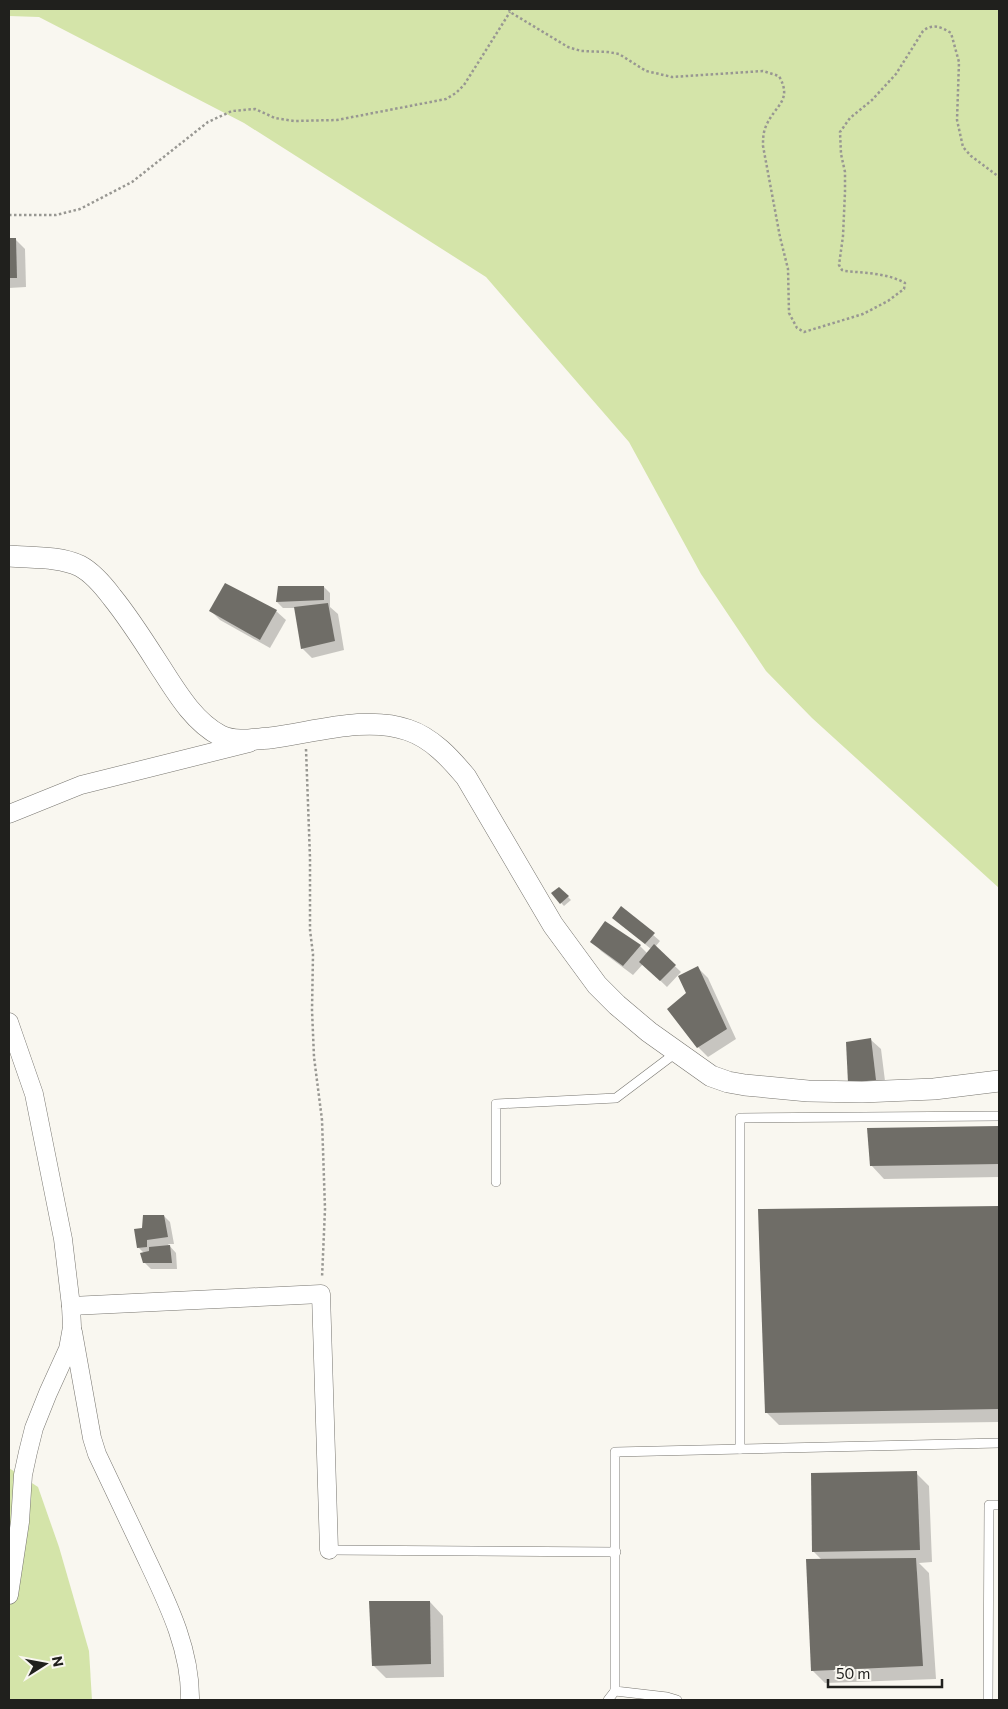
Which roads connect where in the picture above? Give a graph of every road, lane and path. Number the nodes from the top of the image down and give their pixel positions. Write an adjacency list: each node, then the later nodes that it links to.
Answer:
1 (509, 11): 2 (path); 3 (path)
2 (999, 177)
3 (9, 215)
4 (9, 556): 6 (street)
5 (305, 733): 6 (street); 9 (street); 13 (path)
6 (274, 737): 7 (street)
7 (9, 814)
8 (9, 1022): 14 (street)
9 (677, 1052): 10 (street); 12 (lane)
10 (999, 1081)
11 (999, 1116): 17 (lane)
12 (496, 1182)
13 (321, 1294): 14 (street); 19 (street)
14 (71, 1306): 15 (street)
15 (72, 1327): 21 (street); 23 (street)
16 (999, 1443): 17 (lane)
17 (740, 1449): 20 (lane)
18 (999, 1505): 26 (lane)
19 (329, 1550): 20 (lane)
20 (616, 1552): 22 (lane)
21 (9, 1596)
22 (615, 1691): 24 (lane); 25 (lane)
23 (190, 1700)
24 (608, 1700)
25 (677, 1700)
26 (988, 1700)

